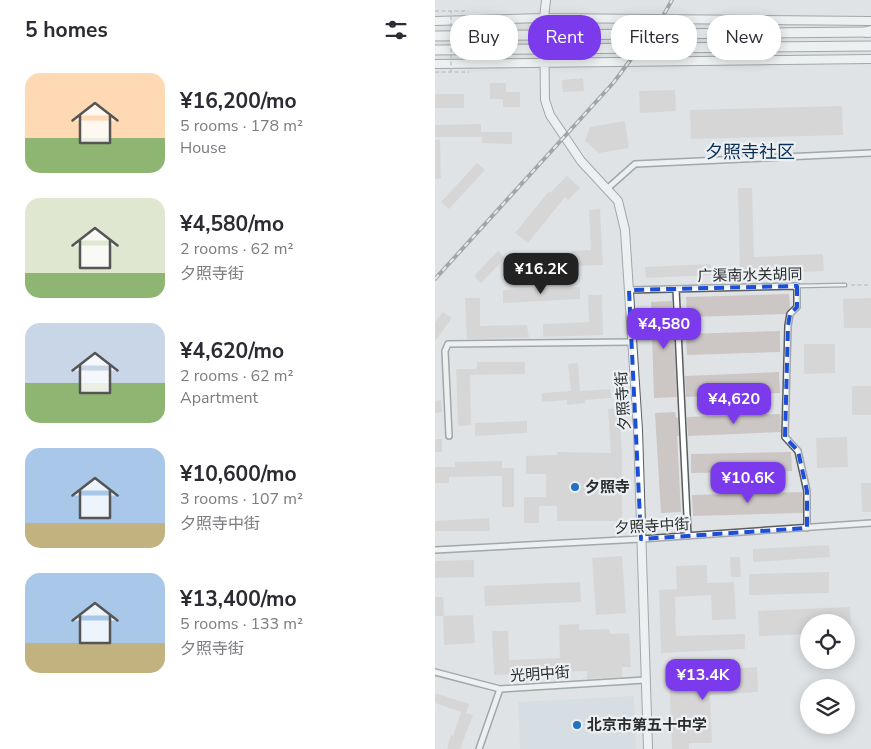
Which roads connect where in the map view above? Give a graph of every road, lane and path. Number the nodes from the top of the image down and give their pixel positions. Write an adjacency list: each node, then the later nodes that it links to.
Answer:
1 (546, 0): 5 (street, 夕照寺街)
2 (435, 11): 3 (path)
3 (451, 11): 4 (path); 22 (path, bridge)
4 (468, 11)
5 (544, 15)
6 (528, 18): 8 (street)
7 (601, 19): 9 (street)
8 (435, 21)
9 (871, 21)
10 (870, 32): 12 (main road)
11 (528, 34): 13 (main road)
12 (601, 34)
13 (435, 36)
14 (871, 46): 16 (main road)
15 (528, 48): 17 (main road)
16 (601, 48)
17 (435, 50)
18 (871, 59): 19 (street)
19 (545, 63): 20 (street); 25 (street, 夕照寺街)
20 (435, 64)
21 (435, 72): 22 (path)
22 (451, 72): 23 (path)
23 (469, 72)
24 (871, 153): 25 (street)
25 (608, 188): 30 (street, 夕照寺街)
26 (845, 285): 27 (path); 28 (lane, 广渠南水关胡同)
27 (871, 285)
28 (797, 286): 29 (street, 广渠南水关胡同); 34 (street)
29 (676, 289): 30 (street, 广渠南水关胡同); 35 (street)
30 (629, 290): 31 (street, 夕照寺街)
31 (633, 342): 32 (street); 36 (street, 夕照寺街)
32 (449, 436)
33 (871, 523): 34 (street, 夕照寺中街)
34 (807, 528): 35 (street, 夕照寺中街)
35 (688, 536): 36 (street, 夕照寺中街)
36 (641, 540): 37 (street, 夕照寺中街); 39 (street, 夕照寺街)
37 (435, 550)
38 (435, 672): 40 (street)
39 (645, 680): 40 (street, 光明中街); 42 (street, 夕照寺街)
40 (499, 689): 41 (street, 光明中街)
41 (479, 749)
42 (648, 749)

